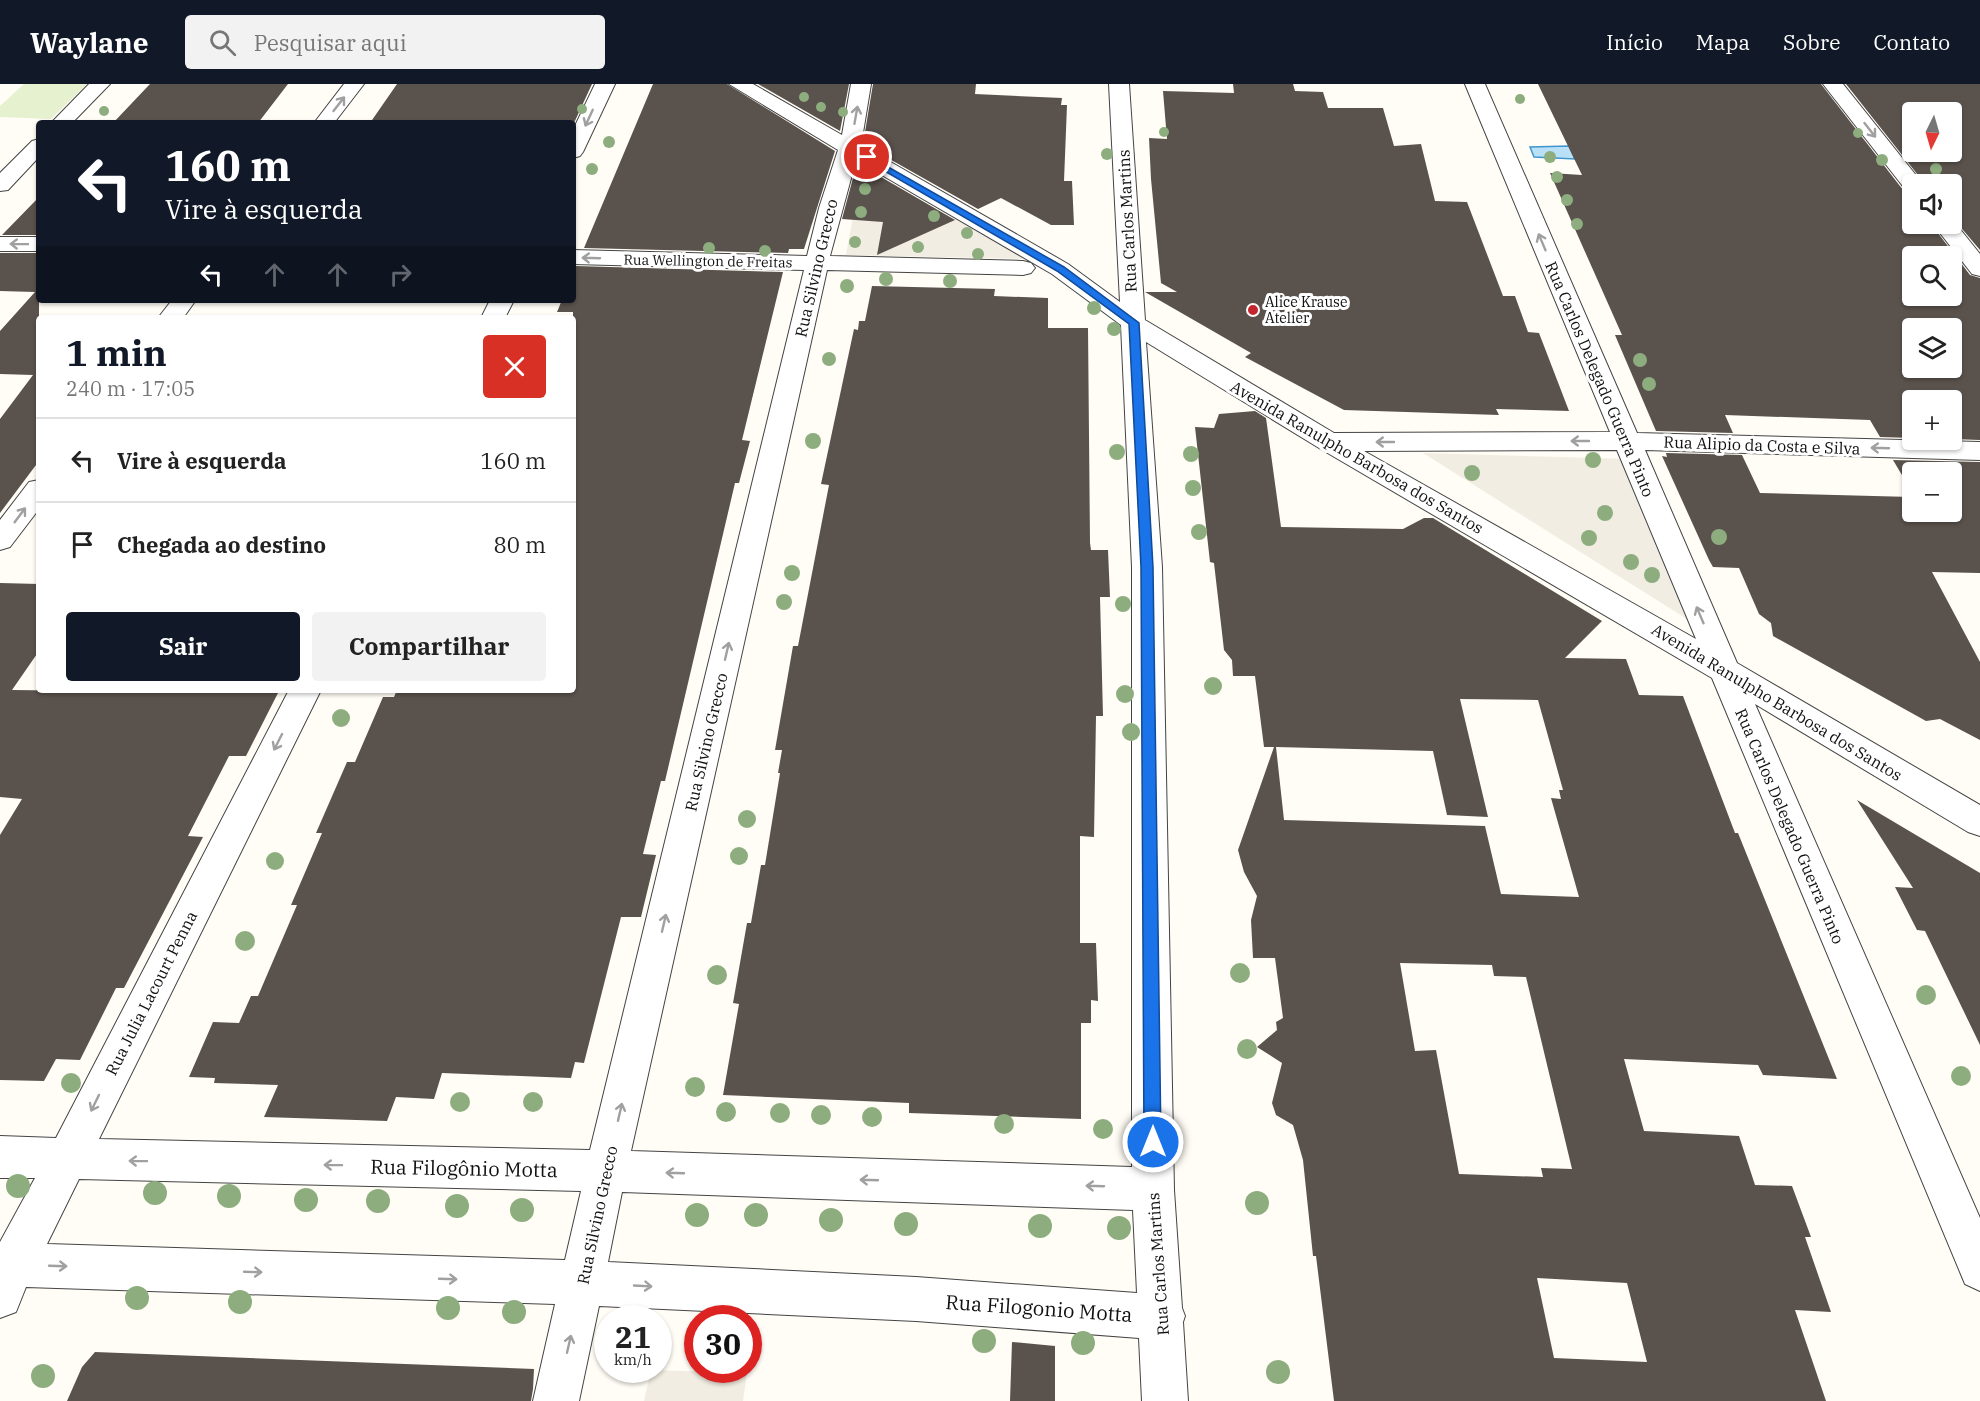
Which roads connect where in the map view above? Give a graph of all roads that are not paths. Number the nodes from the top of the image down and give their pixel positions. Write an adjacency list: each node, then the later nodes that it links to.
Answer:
1 (100, 84): 9 (street)
2 (354, 84): 10 (street, one-way to 2)
3 (604, 84): 11 (street, one-way to 11)
4 (739, 84): 12 (street, Avenida Ranulpho Barbosa dos Santos)
5 (861, 84): 12 (street, Rua Silvino Grecco, one-way to 5)
6 (1119, 84): 25 (street, Rua Carlos Martins)
7 (1475, 84): 26 (street, Rua Carlos Delegado Guerra Pinto, one-way to 7)
8 (1833, 84): 14 (street, one-way to 14)
9 (64, 120)
10 (326, 120)
11 (576, 145)
12 (850, 146): 20 (street, Rua Silvino Grecco); 25 (street, Avenida Ranulpho Barbosa dos Santos)
13 (36, 149): 15 (street)
14 (1905, 174)
15 (0, 185)
16 (1952, 234): 22 (street)
17 (0, 244): 18 (street, one-way to 17)
18 (36, 244)
19 (576, 257): 20 (street, Rua Wellington de Freitas, one-way to 19)
20 (817, 264): 21 (street, Rua Wellington de Freitas); 36 (street, Rua Silvino Grecco, one-way to 20)
21 (1023, 268)
22 (1980, 269)
23 (182, 303): 24 (street)
24 (172, 315)
25 (1134, 323): 27 (street, Avenida Ranulpho Barbosa dos Santos); 37 (street, Rua Carlos Martins)
26 (1626, 441): 27 (street, Rua Alipio da Costa e Silva, one-way to 27); 28 (street, Rua Alipio da Costa e Silva, one-way to 26); 31 (street, Rua Carlos Delegado Guerra Pinto, one-way to 26)
27 (1329, 442): 31 (street, Avenida Ranulpho Barbosa dos Santos)
28 (1980, 451)
29 (36, 493): 30 (street, one-way to 29)
30 (0, 540)
31 (1723, 669): 33 (street, Avenida Ranulpho Barbosa dos Santos); 38 (street, Rua Carlos Delegado Guerra Pinto)
32 (302, 693): 35 (street, Rua Julia Lacourt Penna, one-way to 35)
33 (1980, 822)
34 (0, 1157): 35 (street, Rua Filogônio Motta)
35 (67, 1159): 36 (street, Rua Filogônio Motta, one-way to 35); 39 (street, Rua Julia Lacourt Penna)
36 (606, 1171): 37 (street, Rua Filogônio Motta, one-way to 36); 40 (street, Rua Silvino Grecco)
37 (1154, 1190): 41 (street, Rua Carlos Martins)
38 (1980, 1269)
39 (4, 1275): 40 (street, one-way to 40)
40 (582, 1283): 41 (street, Rua Filogonio Motta, one-way to 41); 42 (street, Rua Silvino Grecco, one-way to 40)
41 (1162, 1316): 43 (street, Rua Carlos Martins)
42 (556, 1401)
43 (1166, 1401)

